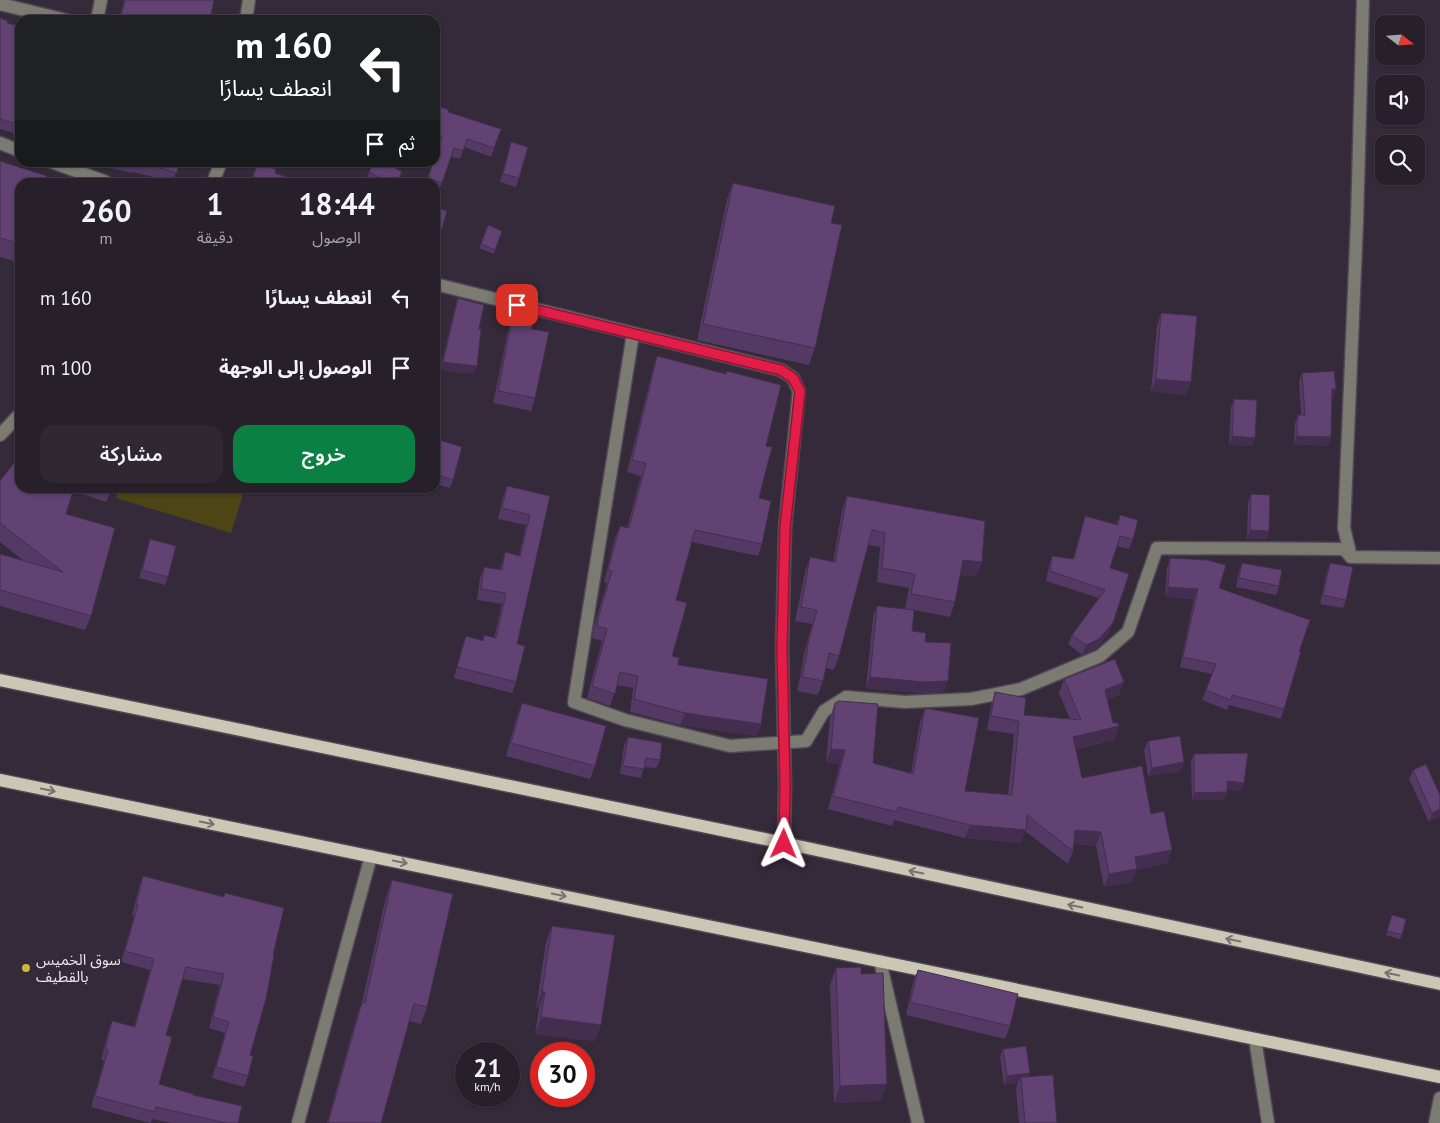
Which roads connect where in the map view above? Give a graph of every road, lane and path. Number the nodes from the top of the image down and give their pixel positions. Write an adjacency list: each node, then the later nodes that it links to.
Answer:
1 (101, 0): 6 (street)
2 (249, 0): 7 (street)
3 (1363, 0): 16 (street)
4 (0, 4): 5 (street)
5 (45, 15)
6 (98, 15)
7 (247, 15)
8 (0, 143): 9 (street)
9 (15, 148)
10 (71, 167): 11 (street)
11 (97, 178)
12 (440, 285): 13 (street)
13 (634, 334): 19 (street); 19 (street)
14 (15, 419): 15 (street)
15 (0, 435)
16 (1351, 556): 17 (street); 19 (street)
17 (1440, 558)
18 (0, 680): 21 (main road)
19 (783, 742): 21 (street)
20 (0, 780): 22 (main road, one-way to 22)
21 (784, 844): 24 (main road, one-way to 21)
22 (371, 856): 23 (main road, one-way to 23); 28 (street)
23 (880, 961): 25 (main road); 29 (street)
24 (1440, 984)
25 (1255, 1039): 26 (main road); 30 (street)
26 (1440, 1077)
27 (1440, 1098): 31 (street)
28 (298, 1123)
29 (918, 1123)
30 (1268, 1123)
31 (1435, 1123)

